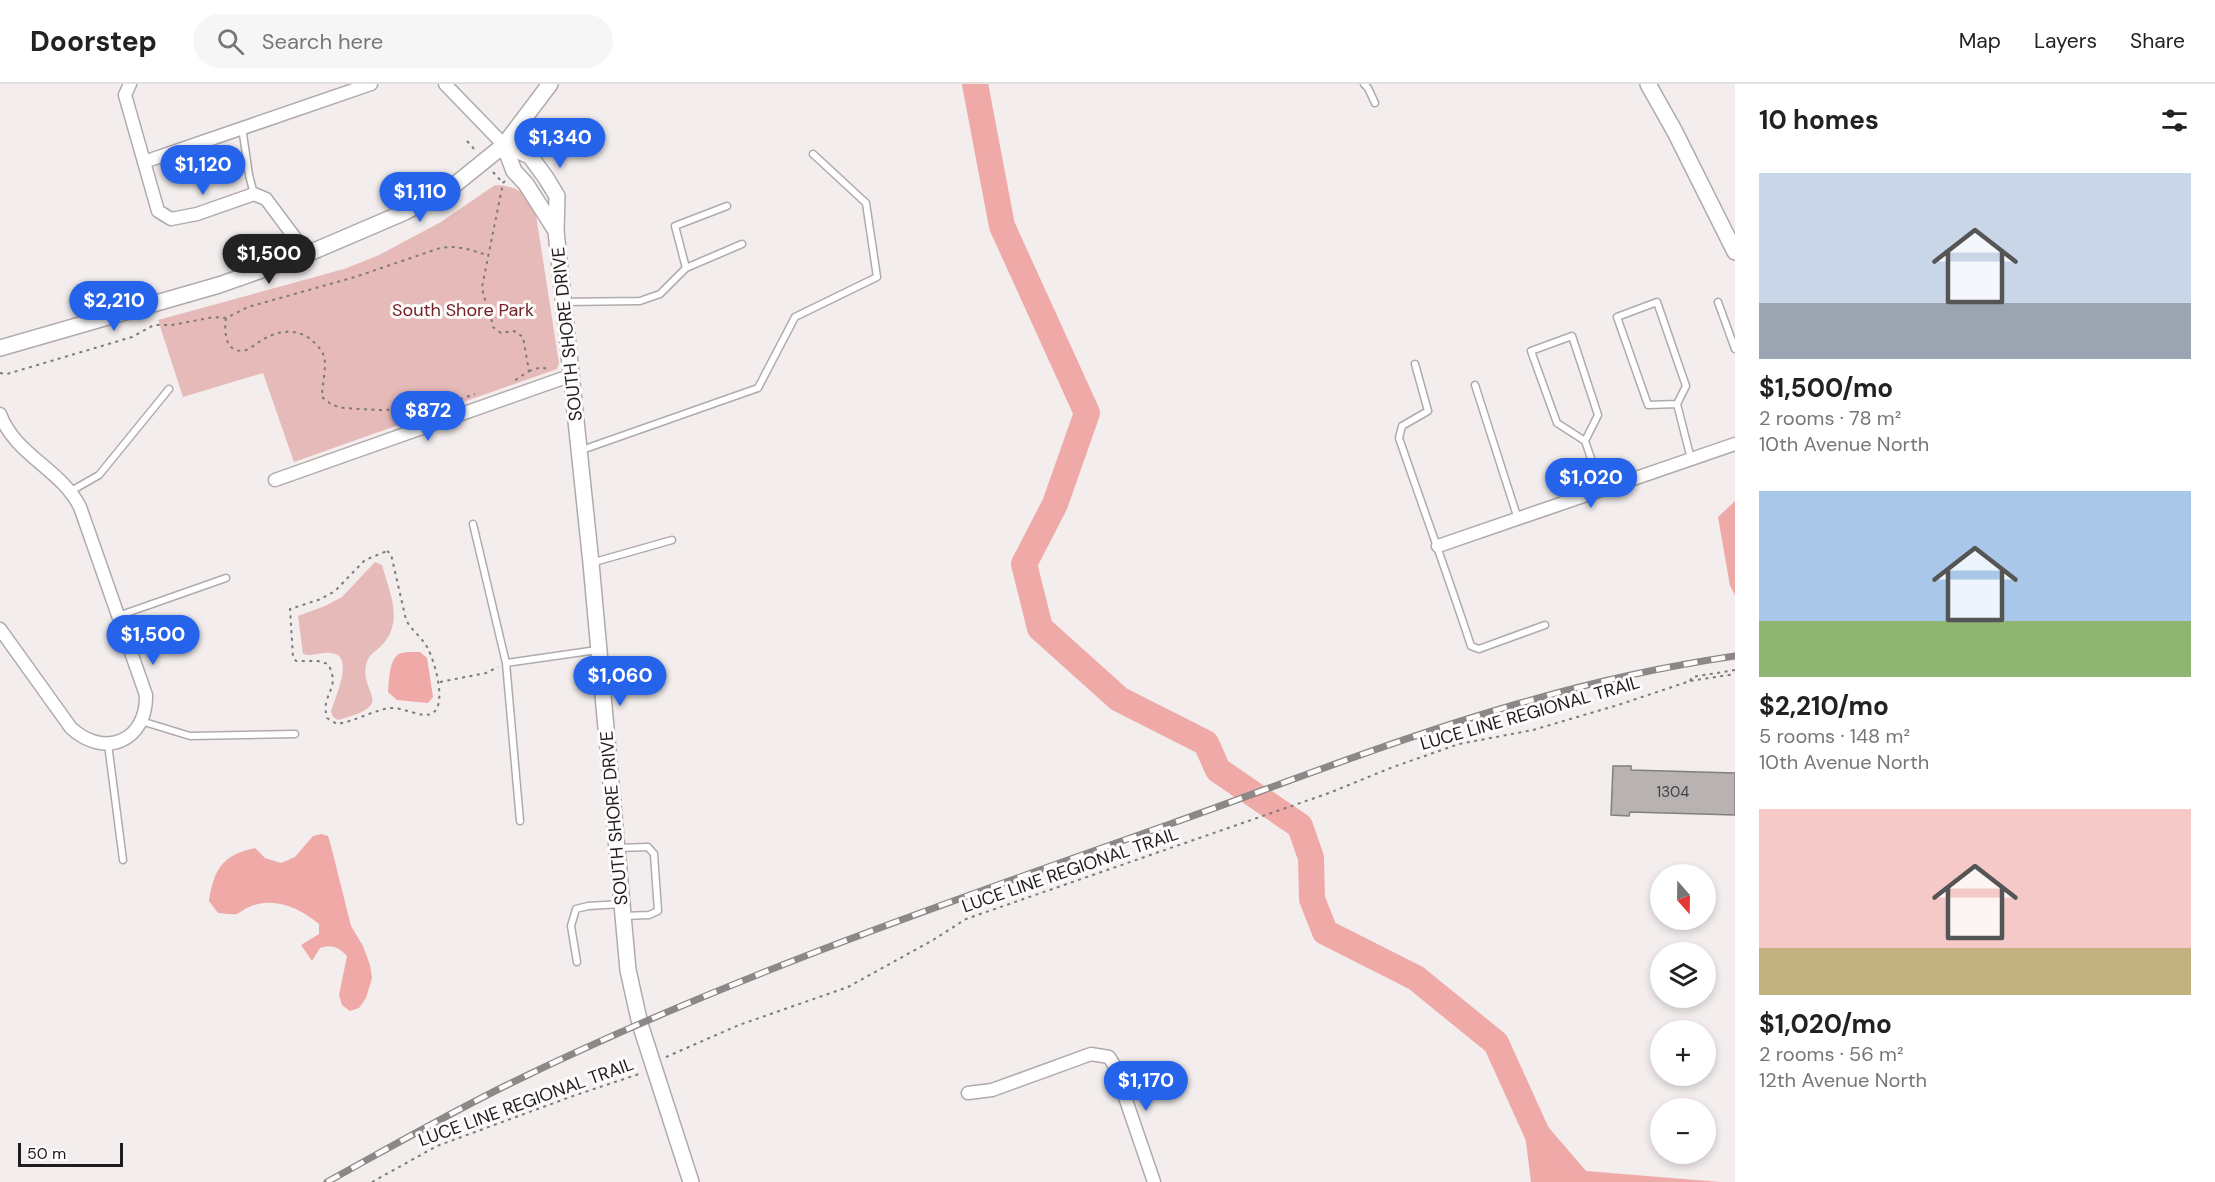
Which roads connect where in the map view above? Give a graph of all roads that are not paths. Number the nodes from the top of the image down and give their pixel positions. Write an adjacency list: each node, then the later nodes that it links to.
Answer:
1 (130, 84): 11 (street)
2 (371, 84): 8 (street)
3 (445, 84): 9 (street)
4 (550, 84): 9 (street)
5 (1364, 84): 7 (lane)
6 (1648, 84): 16 (street)
7 (1375, 103)
8 (242, 128): 11 (street); 12 (lane)
9 (504, 145): 14 (street, SOUTH SHORE DRIVE); 14 (street, SOUTH SHORE DRIVE); 17 (street)
10 (813, 154): 31 (lane)
11 (144, 162): 12 (street)
12 (254, 194): 17 (street)
13 (727, 207): 18 (lane)
14 (556, 231): 19 (street, SOUTH SHORE DRIVE)
15 (742, 244): 18 (lane)
16 (1735, 252)
17 (307, 254): 21 (street)
18 (686, 268): 19 (lane)
19 (563, 302): 24 (street, SOUTH SHORE DRIVE)
20 (1718, 302): 22 (lane)
21 (0, 348)
22 (1735, 349)
23 (1415, 364): 39 (lane)
24 (572, 375): 31 (street, SOUTH SHORE DRIVE); 33 (street)
25 (1475, 385): 36 (lane)
26 (169, 390): 35 (lane)
27 (1677, 404): 27 (lane); 32 (lane)
28 (0, 414): 35 (street)
29 (1585, 441): 29 (lane); 34 (lane)
30 (1735, 444): 32 (street)
31 (579, 451): 40 (street, SOUTH SHORE DRIVE)
32 (1691, 459): 34 (street)
33 (275, 480)
34 (1602, 490): 36 (street)
35 (71, 491): 42 (street)
36 (1518, 519): 39 (street)
37 (473, 524): 46 (lane)
38 (672, 540): 40 (lane)
39 (1438, 546): 43 (lane)
40 (591, 563): 45 (street, SOUTH SHORE DRIVE)
41 (226, 578): 42 (lane)
42 (118, 616): 47 (street)
43 (1545, 625)
44 (0, 629): 49 (street)
45 (598, 650): 46 (lane); 51 (street, SOUTH SHORE DRIVE)
46 (506, 663): 50 (lane)
47 (141, 721): 48 (lane); 49 (street)
48 (295, 734)
49 (108, 744): 52 (lane)
50 (520, 821)
51 (618, 848): 53 (street, SOUTH SHORE DRIVE); 53 (lane)
52 (123, 861)
53 (623, 910): 54 (lane); 56 (street, SOUTH SHORE DRIVE)
54 (577, 962)
55 (968, 1093): 57 (street)
56 (691, 1182)
57 (1154, 1182)

